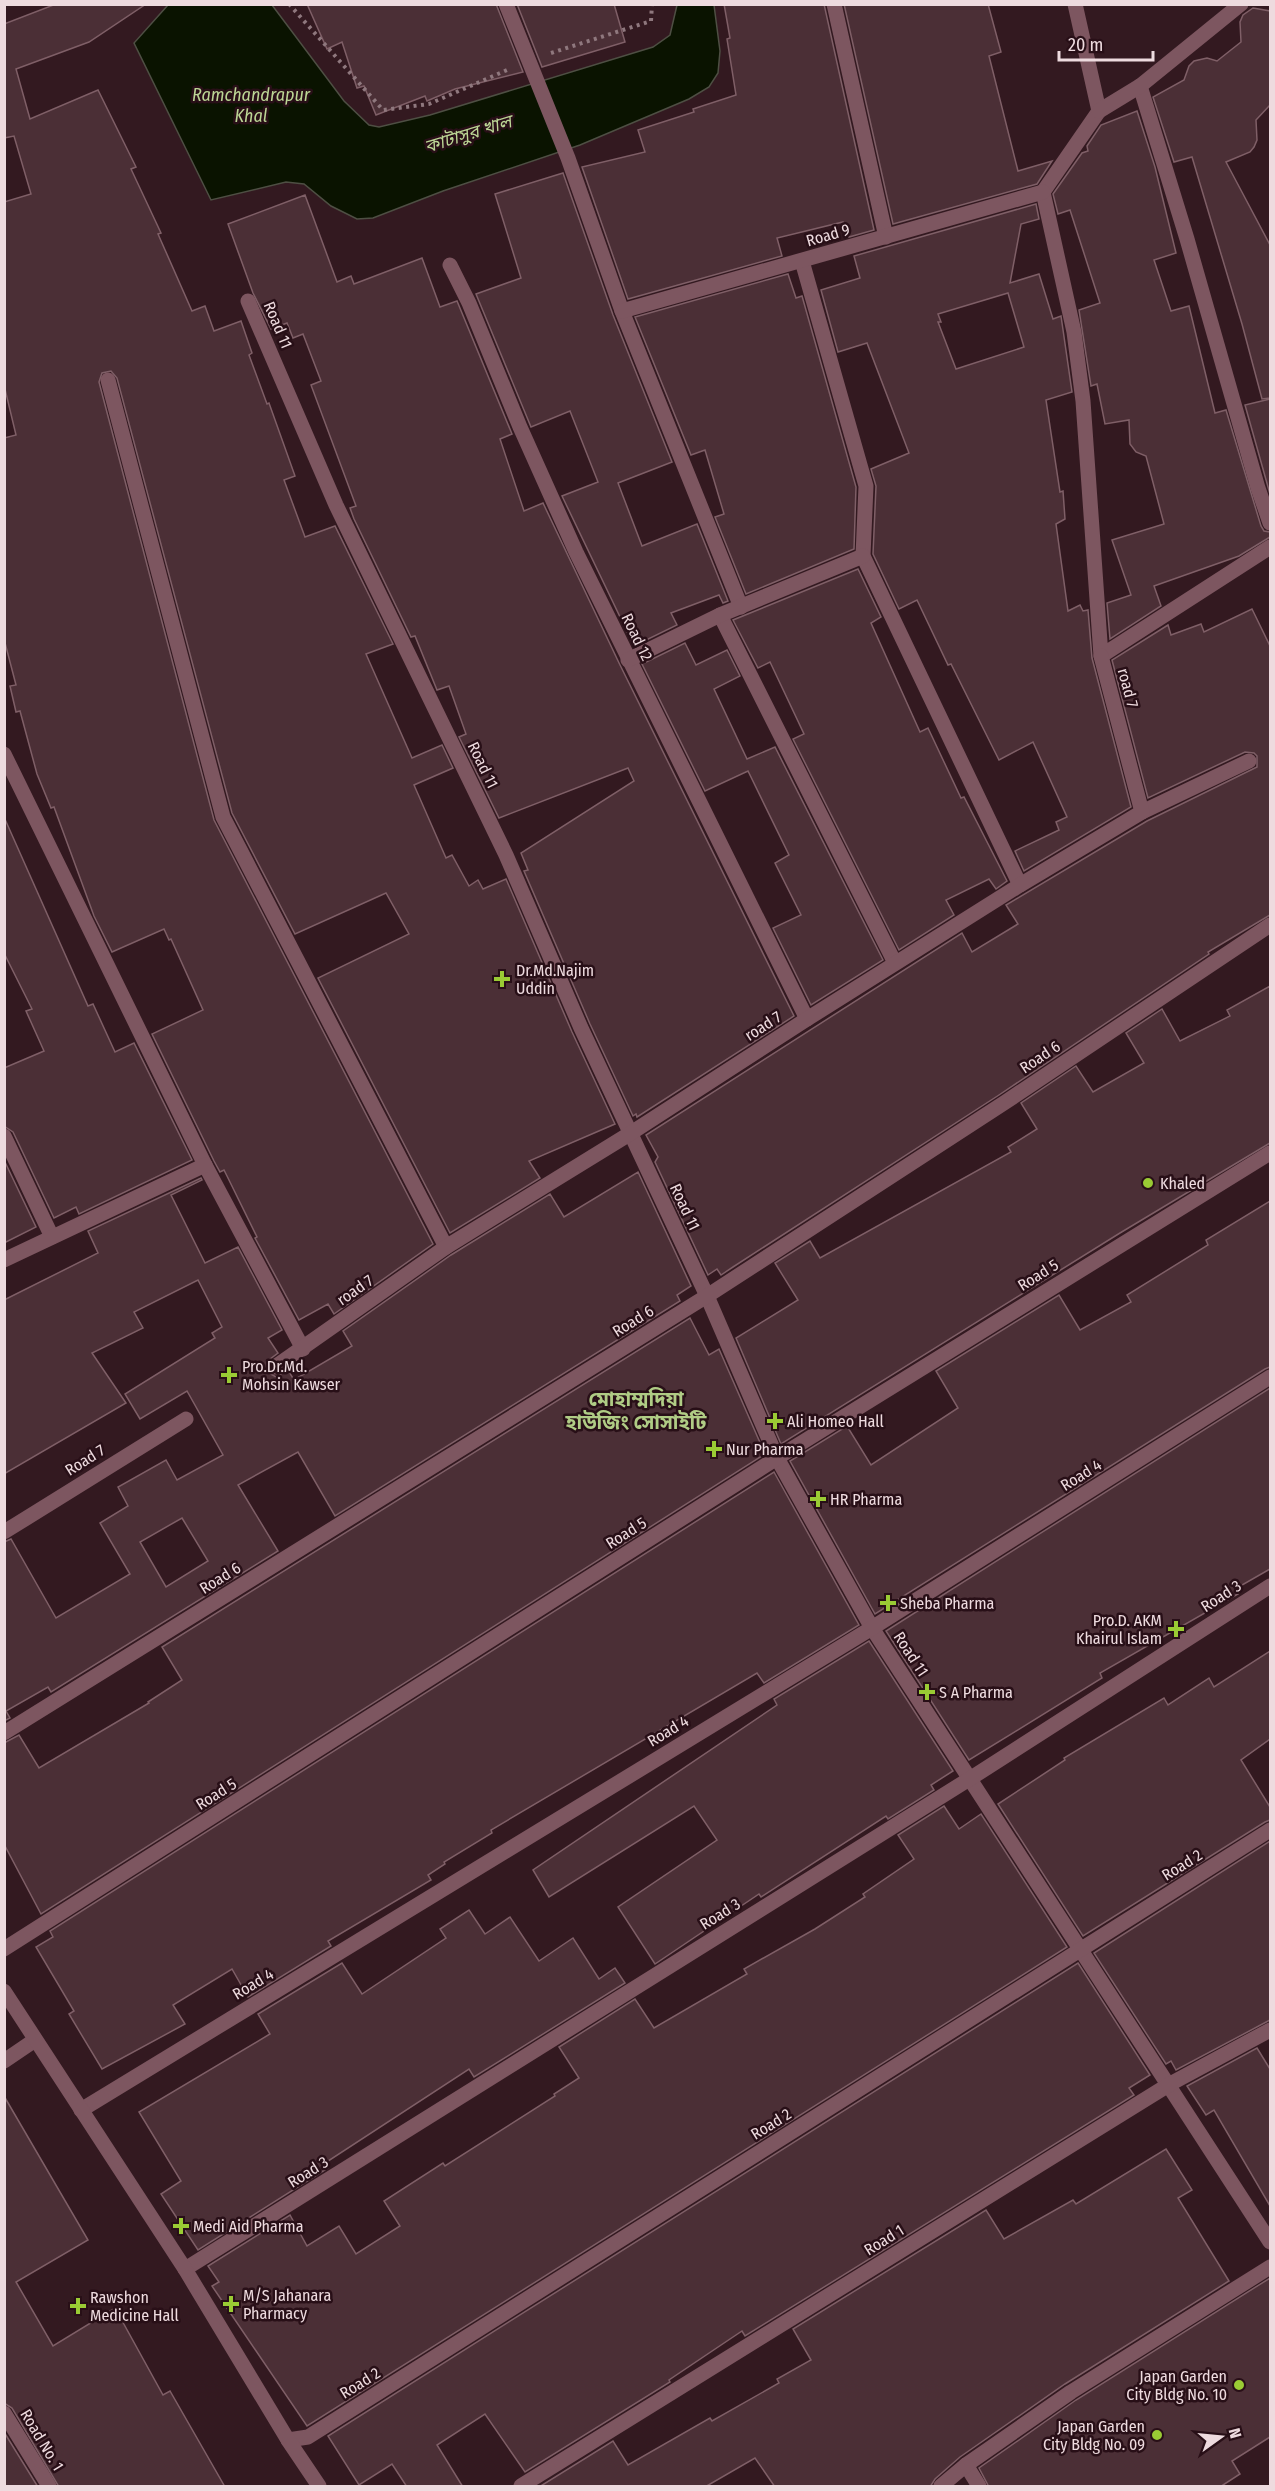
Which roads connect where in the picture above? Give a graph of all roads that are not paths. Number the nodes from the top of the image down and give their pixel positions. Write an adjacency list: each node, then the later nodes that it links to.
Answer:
1 (506, 4): 12 (street)
2 (834, 4): 8 (street)
3 (1075, 4): 6 (street)
4 (1241, 4): 5 (street)
5 (1140, 86): 6 (street); 14 (street)
6 (1099, 111): 7 (street)
7 (1044, 192): 8 (street, Road 9); 19 (street, road 7)
8 (886, 237): 9 (street, Road 9)
9 (802, 261): 12 (street, Road 9); 16 (street)
10 (450, 265): 20 (street, Road 12)
11 (248, 302): 28 (street, Road 11)
12 (621, 311): 17 (street)
13 (108, 380): 33 (street)
14 (1270, 523)
15 (1270, 547): 19 (street)
16 (863, 556): 17 (street); 24 (street)
17 (741, 607): 18 (street)
18 (720, 615): 20 (street); 26 (street)
19 (1101, 656): 23 (street, road 7)
20 (627, 660): 27 (street, Road 12)
21 (4, 754): 31 (street)
22 (1249, 761): 23 (street)
23 (1142, 812): 24 (street, road 7)
24 (1020, 885): 26 (street, road 7)
25 (1270, 925): 35 (street, Road 6)
26 (895, 963): 27 (street, road 7)
27 (807, 1019): 28 (street, road 7)
28 (631, 1133): 33 (street, road 7); 35 (street, Road 11)
29 (4, 1136): 32 (street)
30 (1270, 1153): 40 (street, Road 5)
31 (205, 1165): 32 (street); 36 (street)
32 (52, 1237): 34 (street)
33 (446, 1247): 36 (street, road 7)
34 (4, 1260)
35 (707, 1296): 40 (street, Road 11); 44 (street, Road 6)
36 (303, 1349): 37 (street, road 7)
37 (275, 1367)
38 (1270, 1377): 43 (street, Road 4)
39 (186, 1419): 41 (street, Road 7)
40 (777, 1458): 43 (street, Road 11); 47 (street, Road 5)
41 (4, 1532)
42 (1270, 1586): 45 (street, Road 3)
43 (872, 1628): 45 (street, Road 11); 54 (street, Road 4)
44 (4, 1733)
45 (971, 1778): 48 (street, Road 11); 57 (street, Road 3)
46 (1270, 1830): 48 (street, Road 2)
47 (4, 1949)
48 (1082, 1950): 53 (street, Road 11); 59 (street, Road 2)
49 (4, 1991): 51 (street)
50 (1270, 2030): 53 (street, Road 1)
51 (35, 2040): 52 (street); 54 (street)
52 (4, 2061)
53 (1170, 2084): 55 (street, Road 11); 63 (street, Road 1)
54 (81, 2110): 57 (street)
55 (1270, 2242)
56 (1270, 2267): 60 (street)
57 (185, 2269): 59 (street)
58 (4, 2413): 61 (street, Road No. 1)
59 (288, 2440): 62 (street)
60 (966, 2465): 64 (street); 65 (street)
61 (49, 2487)
62 (319, 2487)
63 (521, 2487)
64 (941, 2487)
65 (979, 2487)

